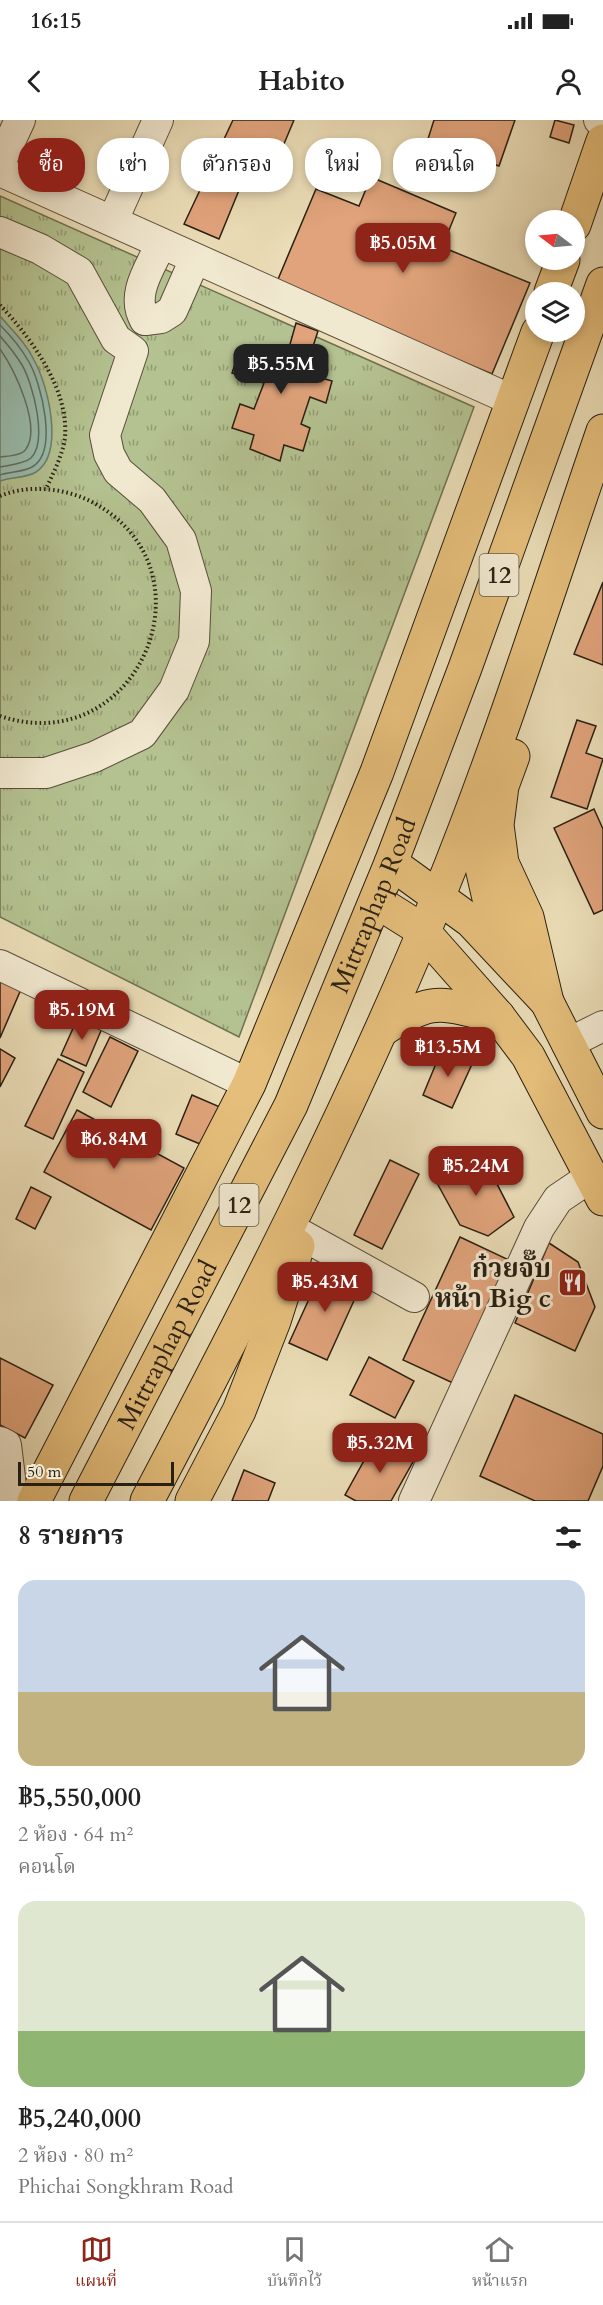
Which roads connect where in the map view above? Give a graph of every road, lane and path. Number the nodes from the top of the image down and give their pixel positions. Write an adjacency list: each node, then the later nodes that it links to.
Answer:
1 (20, 120): 4 (street)
2 (158, 120): 7 (street)
3 (603, 141): 6 (main road)
4 (0, 163)
5 (0, 171): 7 (street)
6 (579, 210)
7 (113, 220): 9 (street)
8 (0, 231): 15 (street)
9 (161, 244): 10 (street); 13 (street)
10 (195, 259): 13 (street); 17 (street)
11 (603, 284): 16 (main road, Mittraphap Road / 12)
12 (0, 305): 19 (path)
13 (145, 320): 15 (street)
14 (535, 342): 17 (main road)
15 (133, 351): 25 (street)
16 (578, 357): 20 (main road); 27 (main road, Mittraphap Road / 12)
17 (514, 401): 20 (main road)
18 (603, 431): 23 (main road, 12)
19 (46, 489): 21 (path); 24 (path)
20 (480, 493): 37 (main road)
21 (0, 496)
22 (603, 499): 23 (main road); 32 (main road)
23 (557, 563): 26 (main road, 12)
24 (0, 716)
25 (0, 773)
26 (476, 798): 28 (main road, 12); 32 (main road)
27 (391, 863): 28 (main road); 29 (main road, Mittraphap Road / 12)
28 (438, 897): 30 (main road, 12); 32 (main road)
29 (376, 901): 30 (main road); 44 (main road, Mittraphap Road / 12)
30 (423, 930): 33 (main road); 35 (main road, 12)
31 (0, 965): 37 (street)
32 (547, 1002): 36 (main road)
33 (498, 1016): 35 (main road); 40 (main road)
34 (603, 1026): 36 (street)
35 (382, 1030): 39 (main road, 12)
36 (567, 1044): 38 (main road)
37 (249, 1084): 45 (main road)
38 (603, 1112)
39 (313, 1180): 41 (main road); 47 (main road, 12)
40 (597, 1187): 49 (street)
41 (302, 1235): 42 (street); 48 (main road)
42 (414, 1297)
43 (0, 1442): 45 (street)
44 (117, 1442): 45 (main road); 46 (main road, Mittraphap Road / 12)
45 (22, 1497)
46 (86, 1501)
47 (147, 1501)
48 (192, 1501)
49 (414, 1501)

